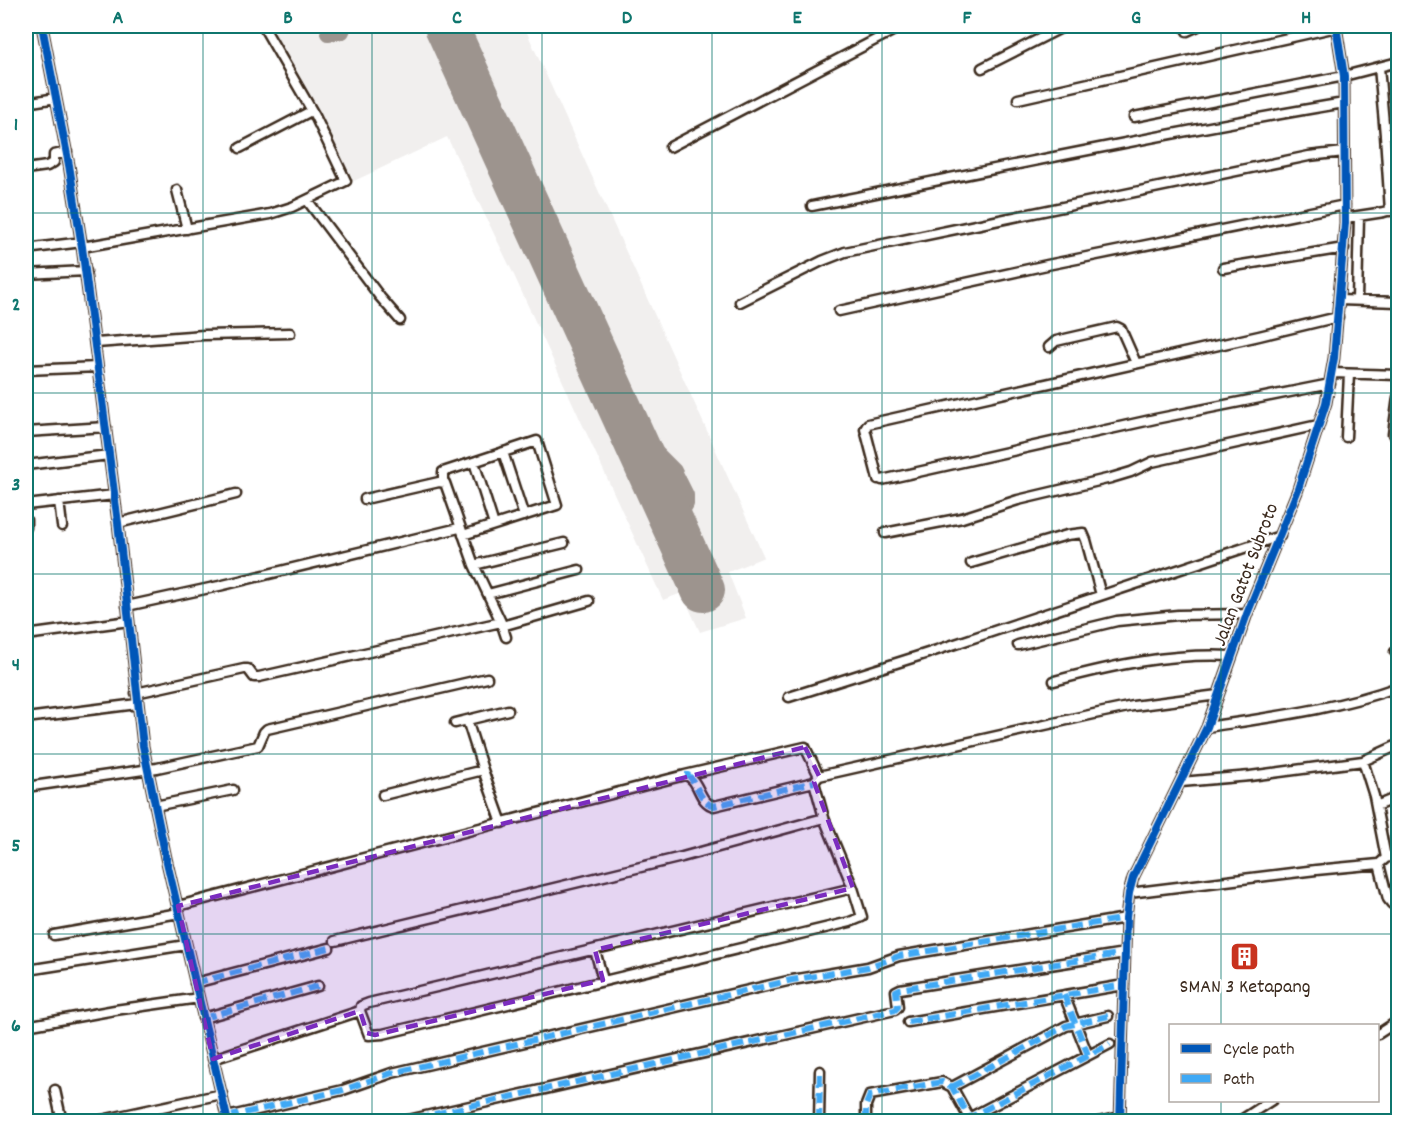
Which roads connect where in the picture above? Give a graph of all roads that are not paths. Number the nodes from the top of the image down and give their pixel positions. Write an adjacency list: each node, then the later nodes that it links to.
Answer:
1 (42, 26): 12 (street)
2 (263, 26): 16 (street)
3 (902, 26): 20 (street)
4 (1065, 26): 10 (street)
5 (1198, 26): 7 (street)
6 (1337, 26): 11 (street, Jalan Gatot Subroto); 13 (street)
7 (1187, 31)
8 (1398, 63): 9 (street)
9 (1379, 67): 11 (street); 19 (street)
10 (982, 68)
11 (1344, 76): 15 (street, Jalan Gatot Subroto); 17 (street)
12 (56, 95): 14 (street); 22 (street)
13 (1018, 99)
14 (26, 101)
15 (1344, 103): 23 (street, Jalan Gatot Subroto); 28 (street)
16 (311, 111): 21 (street); 26 (street)
17 (1134, 117)
18 (1398, 133): 19 (street)
19 (1385, 135): 29 (street)
20 (670, 147)
21 (240, 148)
22 (67, 152): 24 (street); 33 (street)
23 (1344, 152): 27 (street, Jalan Gatot Subroto); 41 (street)
24 (26, 169)
25 (177, 190): 32 (street)
26 (307, 200): 32 (street); 45 (street)
27 (1345, 205): 31 (street, Jalan Gatot Subroto); 43 (street)
28 (812, 206)
29 (1394, 209): 30 (street)
30 (1359, 216): 31 (street); 40 (street)
31 (1345, 218): 34 (street, Jalan Gatot Subroto)
32 (187, 230): 33 (street)
33 (82, 244): 35 (street); 37 (street)
34 (1344, 248): 36 (street); 39 (street, Jalan Gatot Subroto)
35 (26, 249)
36 (1223, 268)
37 (86, 271): 38 (street); 47 (street)
38 (26, 274)
39 (1339, 300): 40 (street); 44 (street, Jalan Gatot Subroto)
40 (1357, 300): 42 (street)
41 (740, 302)
42 (1398, 302)
43 (839, 311)
44 (1338, 317): 49 (street); 52 (street, Jalan Gatot Subroto)
45 (400, 320)
46 (290, 333): 47 (street)
47 (96, 343): 50 (street)
48 (1049, 347): 49 (street)
49 (1136, 363): 55 (street)
50 (98, 367): 51 (street); 58 (street)
51 (26, 370)
52 (1332, 373): 53 (street); 55 (street, Jalan Gatot Subroto)
53 (1349, 374): 54 (street); 61 (street)
54 (1398, 375)
55 (1330, 384): 57 (street, Jalan Gatot Subroto)
56 (1398, 397): 60 (street)
57 (1318, 425): 77 (street); 78 (street, Jalan Gatot Subroto)
58 (106, 427): 59 (street); 63 (street)
59 (26, 432)
60 (1393, 434)
61 (1346, 436)
62 (503, 452): 64 (street); 72 (street); 72 (street)
63 (109, 455): 65 (street); 68 (street)
64 (474, 462): 66 (street); 74 (street)
65 (26, 465)
66 (443, 482): 69 (street); 76 (street)
67 (236, 494): 73 (street)
68 (114, 495): 70 (street); 73 (street)
69 (365, 499)
70 (59, 501): 71 (street); 75 (street)
71 (26, 505)
72 (525, 516): 74 (street)
73 (118, 523): 86 (street)
74 (494, 525): 76 (street)
75 (62, 526)
76 (461, 532): 81 (street); 86 (street)
77 (885, 533)
78 (1280, 536): 84 (street); 87 (street, Jalan Gatot Subroto)
79 (564, 543): 81 (street)
80 (971, 563): 84 (street)
81 (474, 565): 83 (street)
82 (579, 570): 83 (street)
83 (488, 594): 89 (street)
84 (1101, 595): 99 (street)
85 (589, 601): 89 (street)
86 (127, 606): 88 (street)
87 (1246, 614): 92 (street); 93 (street, Jalan Gatot Subroto)
88 (129, 621): 90 (street); 97 (street)
89 (501, 624): 91 (street); 97 (street)
90 (26, 635)
91 (506, 637)
92 (1018, 645)
93 (1232, 656): 95 (street); 98 (street, Jalan Gatot Subroto)
94 (487, 678): 108 (street)
95 (1054, 681)
96 (1398, 687): 105 (street)
97 (136, 693): 100 (street)
98 (1218, 695): 105 (street, Jalan Gatot Subroto); 111 (street)
99 (789, 697)
100 (137, 704): 102 (street); 108 (street)
101 (508, 710): 103 (street)
102 (26, 718)
103 (467, 720): 104 (street); 109 (street)
104 (455, 723)
105 (1207, 727): 112 (street, Jalan Gatot Subroto)
106 (1398, 745): 107 (street)
107 (1363, 761): 112 (street); 118 (street)
108 (147, 770): 113 (street); 117 (street)
109 (483, 770): 115 (street); 120 (street)
110 (685, 775): 111 (street); 111 (street); 120 (street)
111 (816, 779): 119 (street)
112 (1181, 782): 125 (street, Jalan Gatot Subroto)
113 (26, 787)
114 (233, 790): 117 (street)
115 (383, 795)
116 (1398, 797): 118 (street)
117 (155, 806): 127 (street)
118 (1376, 806): 122 (street)
119 (825, 818): 124 (street); 135 (street)
120 (502, 823): 127 (street)
121 (1398, 853): 122 (street)
122 (1386, 858): 123 (street)
123 (1379, 864): 125 (street); 126 (street)
124 (853, 888): 131 (street); 134 (street)
125 (1129, 893): 128 (street, Jalan Gatot Subroto)
126 (1398, 903)
127 (178, 909): 129 (street); 130 (street)
128 (1126, 918): 132 (street, Jalan Gatot Subroto); 156 (street)
129 (54, 935)
130 (186, 945): 133 (street); 135 (street)
131 (595, 950): 134 (street); 140 (street)
132 (1125, 953): 136 (street, Jalan Gatot Subroto); 159 (street)
133 (34, 969)
134 (603, 980): 140 (street)
135 (195, 983): 139 (street)
136 (1124, 985): 138 (street); 141 (street, Jalan Gatot Subroto)
137 (318, 986): 142 (street)
138 (1064, 995): 144 (street); 145 (street)
139 (199, 998): 142 (street); 146 (street)
140 (360, 1011): 150 (street)
141 (1123, 1015): 145 (street); 148 (street, Jalan Gatot Subroto)
142 (203, 1018): 150 (street)
143 (1398, 1020): 147 (street)
144 (908, 1022)
145 (1074, 1023): 149 (street); 152 (street)
146 (26, 1026)
147 (1379, 1033)
148 (1115, 1041): 149 (street); 157 (street, Jalan Gatot Subroto)
149 (1088, 1055): 158 (street)
150 (213, 1059): 154 (street)
151 (820, 1071): 162 (street)
152 (952, 1087): 158 (street); 163 (street)
153 (55, 1089): 160 (street)
154 (222, 1094): 156 (street); 161 (street)
155 (1270, 1102): 165 (street)
156 (228, 1119)
157 (1120, 1119): 164 (street)
158 (970, 1120)
159 (400, 1121)
160 (62, 1122)
161 (92, 1122)
162 (819, 1122)
163 (866, 1122)
164 (1098, 1122)
165 (1238, 1122)

